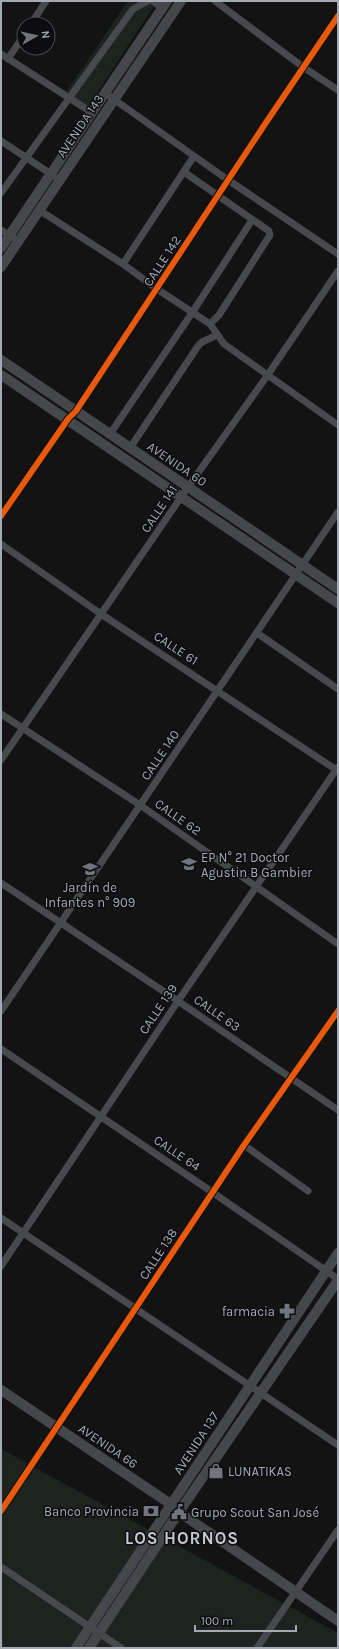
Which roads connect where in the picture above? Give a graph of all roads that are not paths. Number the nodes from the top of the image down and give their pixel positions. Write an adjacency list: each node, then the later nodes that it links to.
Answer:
1 (46, 1): 7 (street)
2 (148, 1): 15 (street)
3 (153, 1): 6 (street)
4 (181, 1): 16 (main road, AVENIDA 143)
5 (215, 1): 12 (street)
6 (165, 4): 14 (main road, AVENIDA 143)
7 (36, 16)
8 (338, 16): 12 (street, CALLE 142)
9 (16, 47): 11 (street)
10 (1, 54): 11 (street)
11 (8, 59): 15 (street)
12 (303, 67): 13 (street); 24 (street, CALLE 142)
13 (338, 90)
14 (105, 93): 16 (street); 17 (main road, AVENIDA 143)
15 (68, 98): 17 (street); 20 (street)
16 (114, 99): 19 (street); 23 (main road, AVENIDA 143)
17 (91, 112): 22 (main road, AVENIDA 143)
18 (1, 141): 20 (street)
19 (194, 156): 21 (street); 24 (street)
20 (26, 158): 22 (street); 25 (street)
21 (184, 172): 26 (street); 33 (street)
22 (50, 173): 23 (street); 29 (main road, AVENIDA 143)
23 (60, 179): 27 (main road, AVENIDA 143)
24 (228, 180): 26 (street, CALLE 142); 32 (street)
25 (1, 193)
26 (218, 197): 28 (street); 36 (street, CALLE 142)
27 (39, 210): 30 (main road, AVENIDA 143); 33 (street)
28 (252, 220): 37 (street); 38 (street)
29 (5, 233): 30 (street); 31 (main road, AVENIDA 143)
30 (18, 242): 34 (main road, AVENIDA 143)
31 (1, 248)
32 (338, 254)
33 (123, 264): 36 (street)
34 (1, 267)
35 (338, 271): 42 (street, CALLE 141)
36 (157, 290): 37 (street); 43 (street, CALLE 142)
37 (192, 313): 38 (street); 46 (street)
38 (210, 324): 39 (street)
39 (217, 335): 42 (street); 47 (street)
40 (1, 360): 43 (main road, AVENIDA 60)
41 (1, 375): 44 (main road, AVENIDA 60)
42 (267, 376): 45 (street); 48 (street, CALLE 141)
43 (76, 411): 44 (street, CALLE 142); 46 (main road, AVENIDA 60)
44 (68, 419): 49 (main road, AVENIDA 60); 51 (street, CALLE 142)
45 (338, 425)
46 (110, 434): 47 (main road, AVENIDA 60)
47 (130, 448): 48 (main road, AVENIDA 60)
48 (188, 487): 49 (street, CALLE 141); 53 (main road, AVENIDA 60)
49 (181, 498): 54 (main road, AVENIDA 60); 57 (street, CALLE 141)
50 (338, 512): 53 (street, CALLE 140)
51 (1, 516)
52 (1, 544): 57 (street, CALLE 61)
53 (302, 564): 54 (street, CALLE 140); 55 (main road, AVENIDA 60)
54 (295, 575): 56 (main road, AVENIDA 60); 58 (street, CALLE 140)
55 (338, 589)
56 (338, 603)
57 (101, 614): 60 (street, CALLE 61); 62 (street, CALLE 141)
58 (257, 633): 59 (street); 60 (street, CALLE 140)
59 (338, 689)
60 (218, 690): 64 (street, CALLE 61); 65 (street, CALLE 140)
61 (1, 714): 62 (street, CALLE 62)
62 (22, 728): 63 (street, CALLE 141); 65 (street, CALLE 62)
63 (1, 760)
64 (337, 770): 67 (street, CALLE 139)
65 (140, 806): 67 (street, CALLE 62); 68 (street, CALLE 140)
66 (1, 883): 68 (street, CALLE 63)
67 (257, 887): 69 (street, CALLE 62); 70 (street, CALLE 139)
68 (60, 922): 70 (street, CALLE 63); 71 (street, CALLE 140)
69 (338, 944)
70 (178, 1001): 75 (street, CALLE 63); 77 (street, CALLE 139)
71 (1, 1011)
72 (338, 1012): 73 (street, CALLE 138)
73 (335, 1021): 75 (street, CALLE 138)
74 (1, 1049): 77 (street, CALLE 64)
75 (291, 1079): 76 (street, CALLE 63); 78 (street, CALLE 138)
76 (338, 1110)
77 (102, 1117): 80 (street, CALLE 64); 82 (street, CALLE 139)
78 (244, 1145): 79 (street); 80 (street, CALLE 138)
79 (308, 1191)
80 (212, 1192): 85 (street, CALLE 64); 87 (street, CALLE 138)
81 (1, 1218): 82 (street)
82 (23, 1234): 84 (street, CALLE 139); 87 (street)
83 (338, 1253): 85 (main road, AVENIDA 137)
84 (1, 1266)
85 (326, 1270): 86 (street, CALLE 64); 88 (main road, AVENIDA 137)
86 (338, 1279): 90 (main road, AVENIDA 137)
87 (135, 1308): 88 (street); 92 (street, CALLE 138)
88 (250, 1385): 90 (street); 94 (main road, AVENIDA 137)
89 (1, 1390): 92 (main road, AVENIDA 66)
90 (262, 1393): 93 (street); 94 (main road, AVENIDA 137)
91 (1, 1397): 92 (main road, AVENIDA 66)
92 (56, 1430): 94 (main road, AVENIDA 66); 95 (street, CALLE 138)
93 (338, 1445)
94 (173, 1509): 98 (main road, AVENIDA 66); 100 (main road, AVENIDA 137)
95 (1, 1511)
96 (338, 1530): 98 (street)
97 (1, 1567): 100 (street)
98 (295, 1593): 99 (main road, AVENIDA 66); 104 (street)
99 (338, 1621)
100 (95, 1630): 101 (main road, AVENIDA 137); 102 (main road, AVENIDA 137); 103 (street)
101 (76, 1648)
102 (89, 1648)
103 (121, 1648)
104 (257, 1648)

